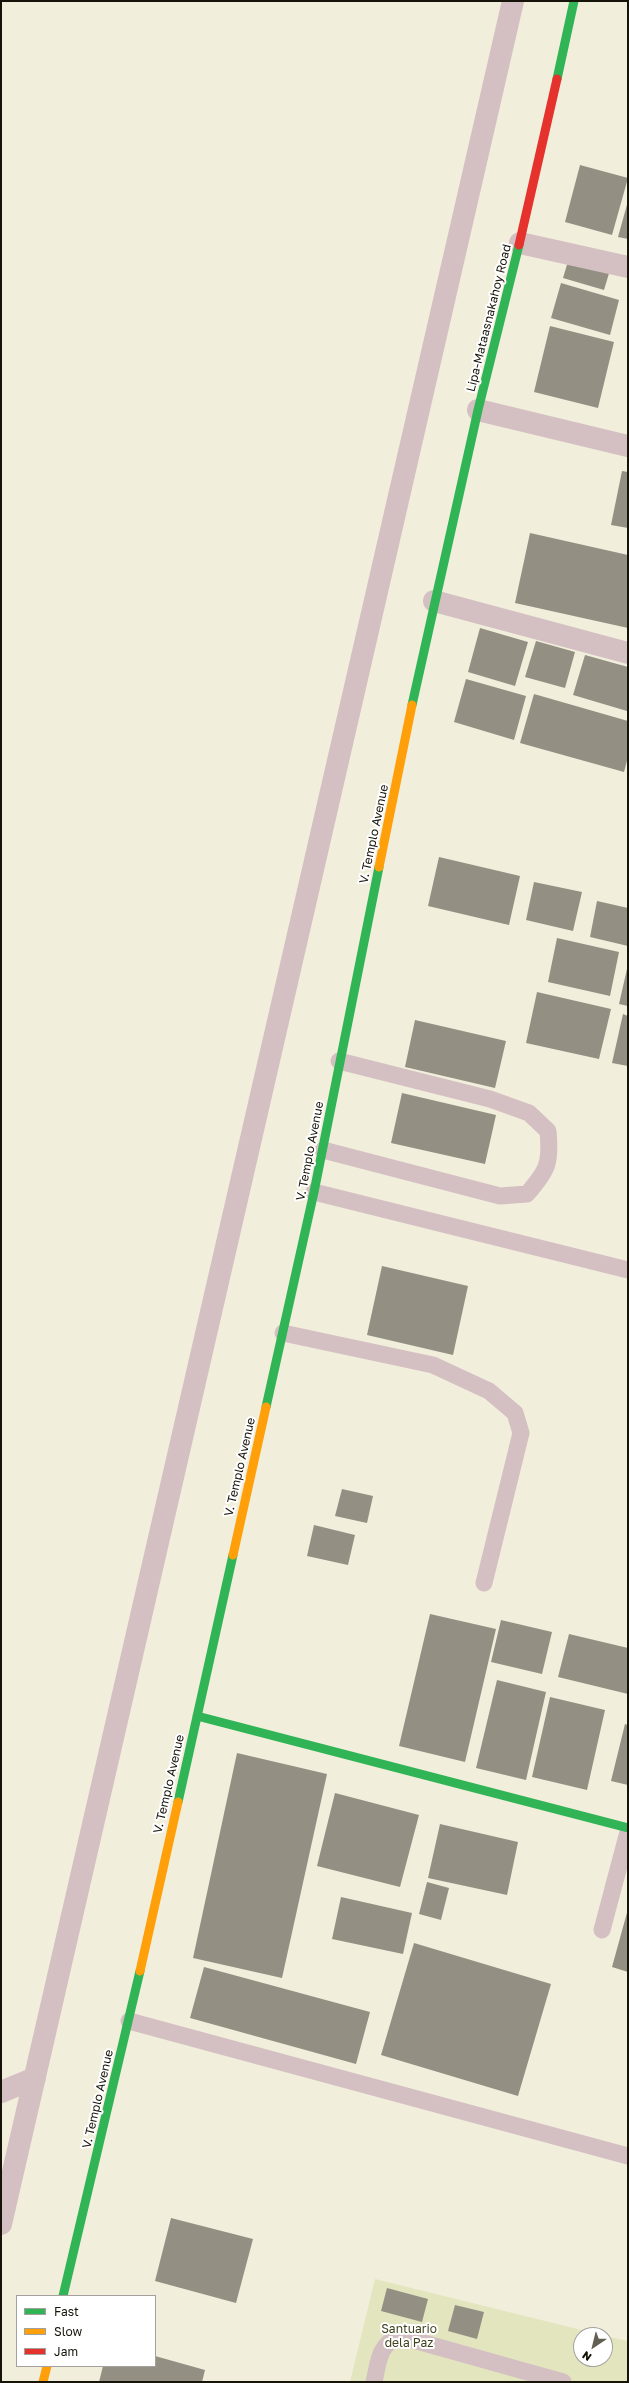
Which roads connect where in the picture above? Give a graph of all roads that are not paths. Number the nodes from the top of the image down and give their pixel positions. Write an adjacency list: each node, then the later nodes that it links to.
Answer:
1 (513, 1): 21 (street)
2 (574, 1): 3 (main road, Lipa-Mataasnakahoy Road)
3 (520, 243): 4 (street); 5 (main road, Lipa-Mataasnakahoy Road)
4 (628, 266)
5 (478, 410): 6 (street); 7 (main road, Lipa-Mataasnakahoy Road)
6 (628, 446)
7 (434, 601): 8 (main road, Lipa-Mataasnakahoy Road); 9 (street)
8 (426, 641): 10 (main road, V. Templo Avenue)
9 (628, 653)
10 (339, 1061): 11 (main road, V. Templo Avenue); 11 (lane)
11 (323, 1150): 12 (main road, V. Templo Avenue)
12 (314, 1192): 13 (lane); 14 (main road, V. Templo Avenue)
13 (628, 1270)
14 (283, 1333): 15 (lane); 16 (main road, V. Templo Avenue)
15 (484, 1583)
16 (197, 1716): 17 (main road); 20 (main road, V. Templo Avenue)
17 (628, 1828)
18 (628, 1832): 19 (lane)
19 (602, 1930)
20 (129, 2021): 23 (lane); 25 (main road, V. Templo Avenue)
21 (35, 2078): 22 (street); 24 (street)
22 (1, 2092)
23 (628, 2156)
24 (1, 2224)
25 (63, 2295)
26 (47, 2367): 27 (main road)
27 (43, 2382)
28 (374, 2382): 29 (lane)
29 (563, 2382)

